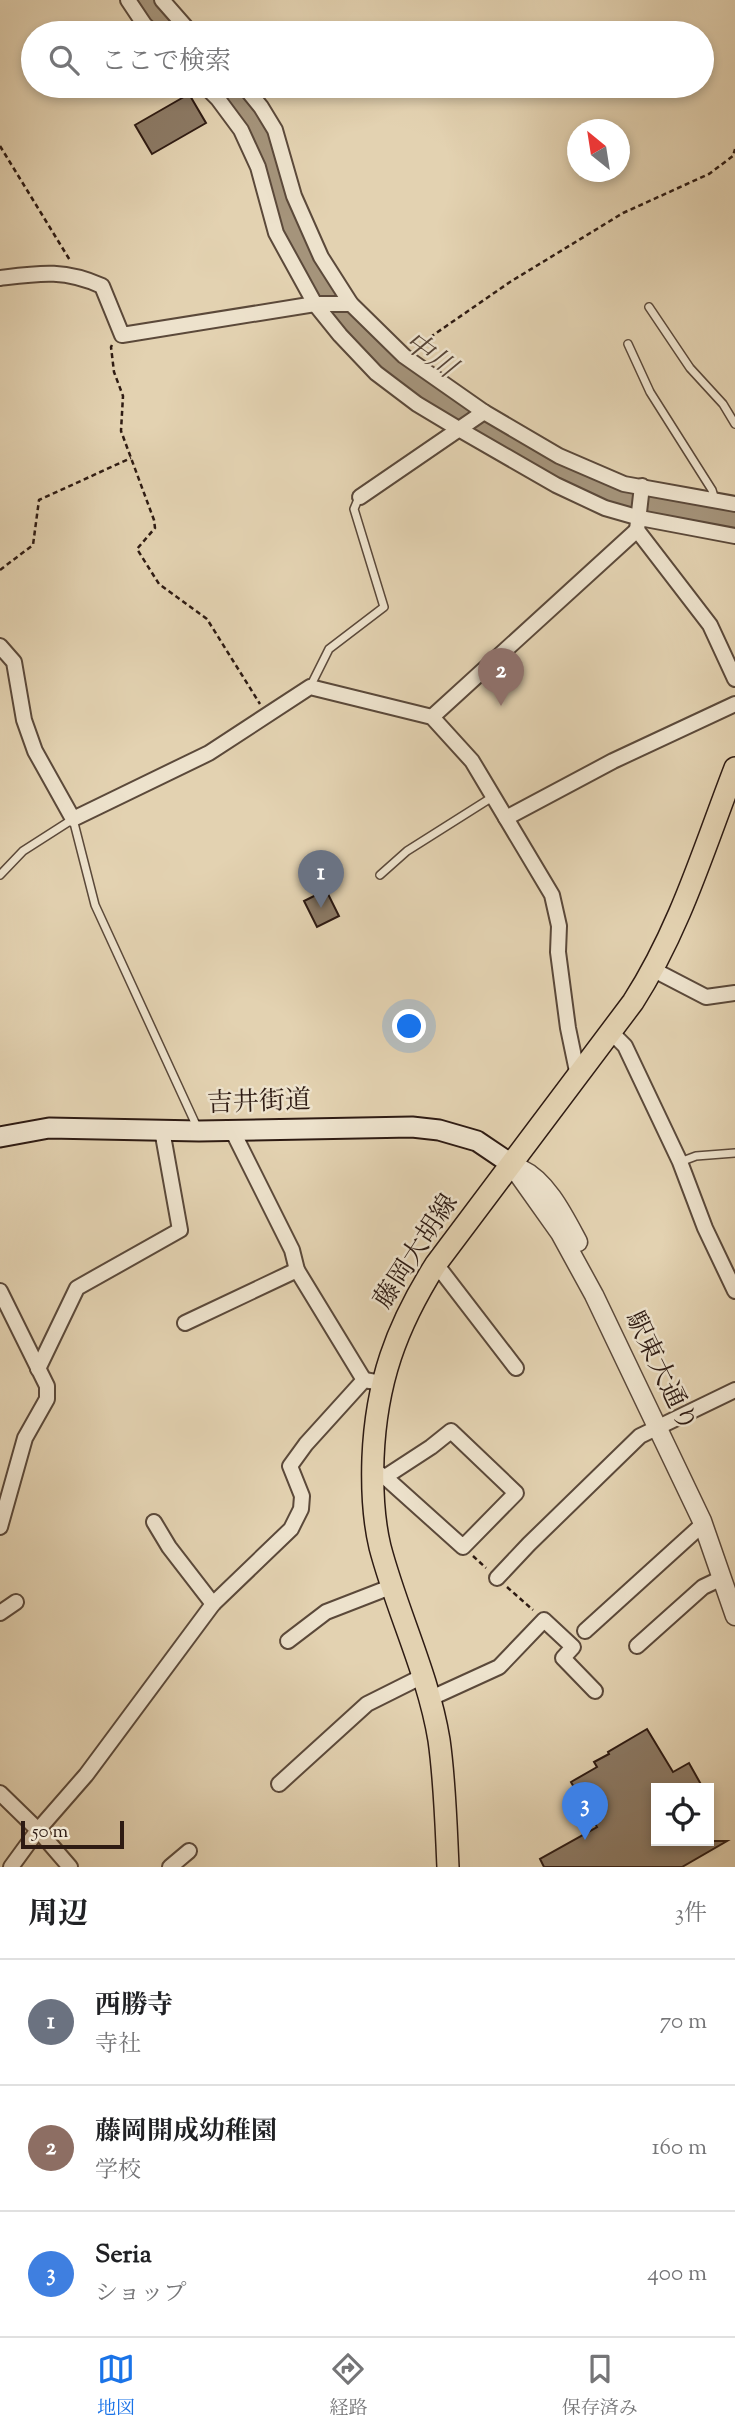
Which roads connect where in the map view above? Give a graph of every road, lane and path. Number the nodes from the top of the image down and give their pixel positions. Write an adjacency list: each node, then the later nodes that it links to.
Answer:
1 (128, 0): 3 (street)
2 (162, 0): 4 (street)
3 (142, 21)
4 (180, 21)
5 (217, 98): 11 (street)
6 (254, 98): 12 (street)
7 (0, 146): 9 (path)
8 (735, 149): 16 (path)
9 (80, 276): 10 (street); 14 (street)
10 (0, 278)
11 (315, 304): 12 (street); 14 (street); 19 (street)
12 (351, 304): 16 (street)
13 (649, 307): 18 (lane)
14 (122, 335): 20 (path)
15 (628, 344): 23 (lane)
16 (404, 356): 17 (street)
17 (484, 412): 19 (street); 21 (street)
18 (735, 424)
19 (457, 428): 22 (street); 25 (street)
20 (131, 458): 27 (path); 32 (path)
21 (642, 486): 23 (street); 25 (street)
22 (360, 496): 30 (lane)
23 (715, 500): 24 (street)
24 (735, 504)
25 (638, 524): 26 (street); 29 (street); 33 (street)
26 (735, 536)
27 (0, 570)
28 (0, 646): 37 (street)
29 (735, 679)
30 (310, 687): 32 (street); 33 (street)
31 (735, 705): 36 (street)
32 (267, 715): 37 (street)
33 (432, 718): 35 (street)
34 (735, 768): 40 (main road, 藤岡大胡線)
35 (494, 796): 36 (street); 39 (lane)
36 (506, 818): 43 (street)
37 (73, 819): 38 (lane); 46 (lane)
38 (0, 875)
39 (380, 875)
40 (654, 970): 41 (street); 42 (main road, 藤岡大胡線)
41 (735, 993)
42 (611, 1032): 43 (main road, 藤岡大胡線); 49 (street)
43 (578, 1076): 50 (main road, 藤岡大胡線)
44 (162, 1130): 46 (main road, 吉井街道); 47 (main road, 吉井街道); 57 (street)
45 (232, 1130): 46 (main road, 吉井街道); 50 (main road, 吉井街道); 52 (street)
46 (199, 1131)
47 (0, 1137)
48 (735, 1153): 49 (lane)
49 (680, 1162): 54 (street)
50 (511, 1164): 51 (main road, 藤岡大胡線); 60 (street)
51 (436, 1264): 56 (street); 58 (main road, 藤岡大胡線)
52 (297, 1270): 55 (street); 58 (street)
53 (0, 1291): 57 (street)
54 (735, 1291)
55 (185, 1323)
56 (516, 1368)
57 (38, 1369): 64 (street)
58 (373, 1381): 61 (main road, 藤岡大胡線); 69 (street)
59 (735, 1390): 60 (street)
60 (663, 1425): 63 (street, 駅東大通り); 65 (street); 66 (street)
61 (379, 1474): 61 (street); 67 (main road, 藤岡大胡線)
62 (154, 1522): 69 (street)
63 (704, 1524): 66 (street, 駅東大通り); 72 (street)
64 (0, 1527)
65 (497, 1578)
66 (728, 1579): 71 (street, 駅東大通り); 74 (street)
67 (393, 1586): 73 (street); 75 (main road, 藤岡大胡線)
68 (16, 1602): 70 (street)
69 (213, 1604): 80 (street)
70 (0, 1613)
71 (735, 1616)
72 (585, 1631)
73 (288, 1641)
74 (637, 1646)
75 (423, 1676): 77 (main road, 藤岡大胡線); 78 (street)
76 (595, 1691): 77 (street)
77 (429, 1699): 85 (main road, 藤岡大胡線)
78 (279, 1784)
79 (0, 1793): 80 (street)
80 (38, 1830): 82 (street); 83 (street)
81 (189, 1851): 84 (street)
82 (11, 1867)
83 (70, 1867)
84 (170, 1867)
85 (448, 1867)

